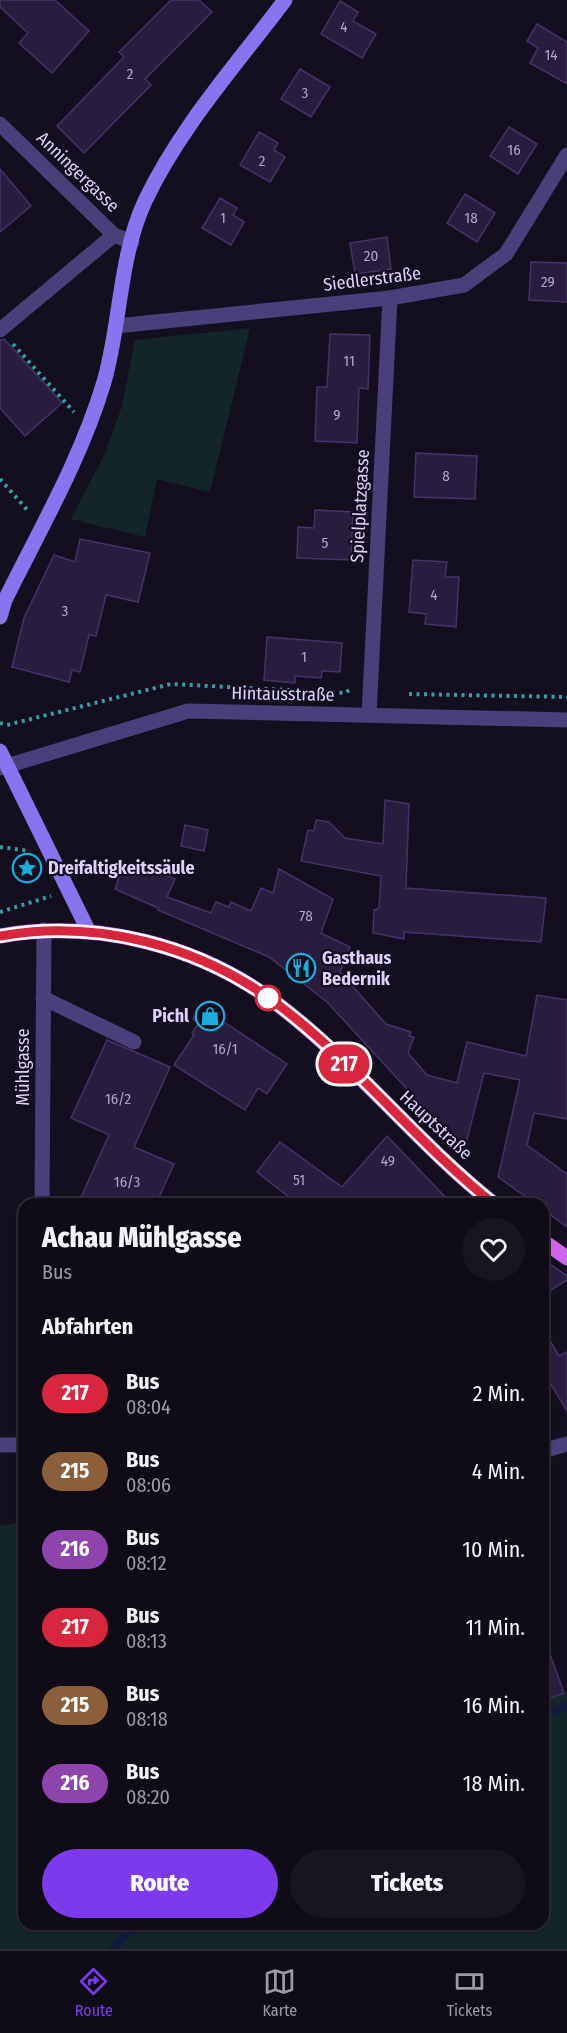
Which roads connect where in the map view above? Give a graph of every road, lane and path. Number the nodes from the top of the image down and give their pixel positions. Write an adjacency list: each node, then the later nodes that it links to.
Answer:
1 (285, 0): 5 (street)
2 (0, 124): 4 (street, Anningergasse)
3 (567, 155): 6 (street, Siedlerstraße)
4 (114, 235): 5 (street, Anningergasse); 8 (street)
5 (132, 242): 7 (street)
6 (390, 298): 7 (street, Siedlerstraße); 13 (street, Spielplatzgasse)
7 (116, 326): 9 (street)
8 (0, 330): 9 (path)
9 (90, 429): 11 (street)
10 (0, 479): 11 (path)
11 (42, 526): 12 (street)
12 (0, 617)
13 (369, 715): 14 (street, Hintausstraße); 16 (street, Hintausstraße)
14 (567, 720)
15 (0, 751): 16 (street)
16 (3, 767): 17 (street)
17 (70, 892): 18 (path); 20 (street)
18 (0, 912)
19 (44, 930): 20 (main road, Hauptstraße); 21 (main road, Hauptstraße); 22 (street, Mühlgasse)
20 (88, 930): 25 (main road, Hauptstraße)
21 (0, 936)
22 (43, 998): 23 (street); 24 (street, Mühlgasse)
23 (134, 1042)
24 (42, 1198)
25 (487, 1198)
26 (549, 1245): 27 (main road)
27 (567, 1258)
28 (567, 1444): 31 (street)
29 (0, 1445): 30 (street)
30 (18, 1445)
31 (549, 1449)

